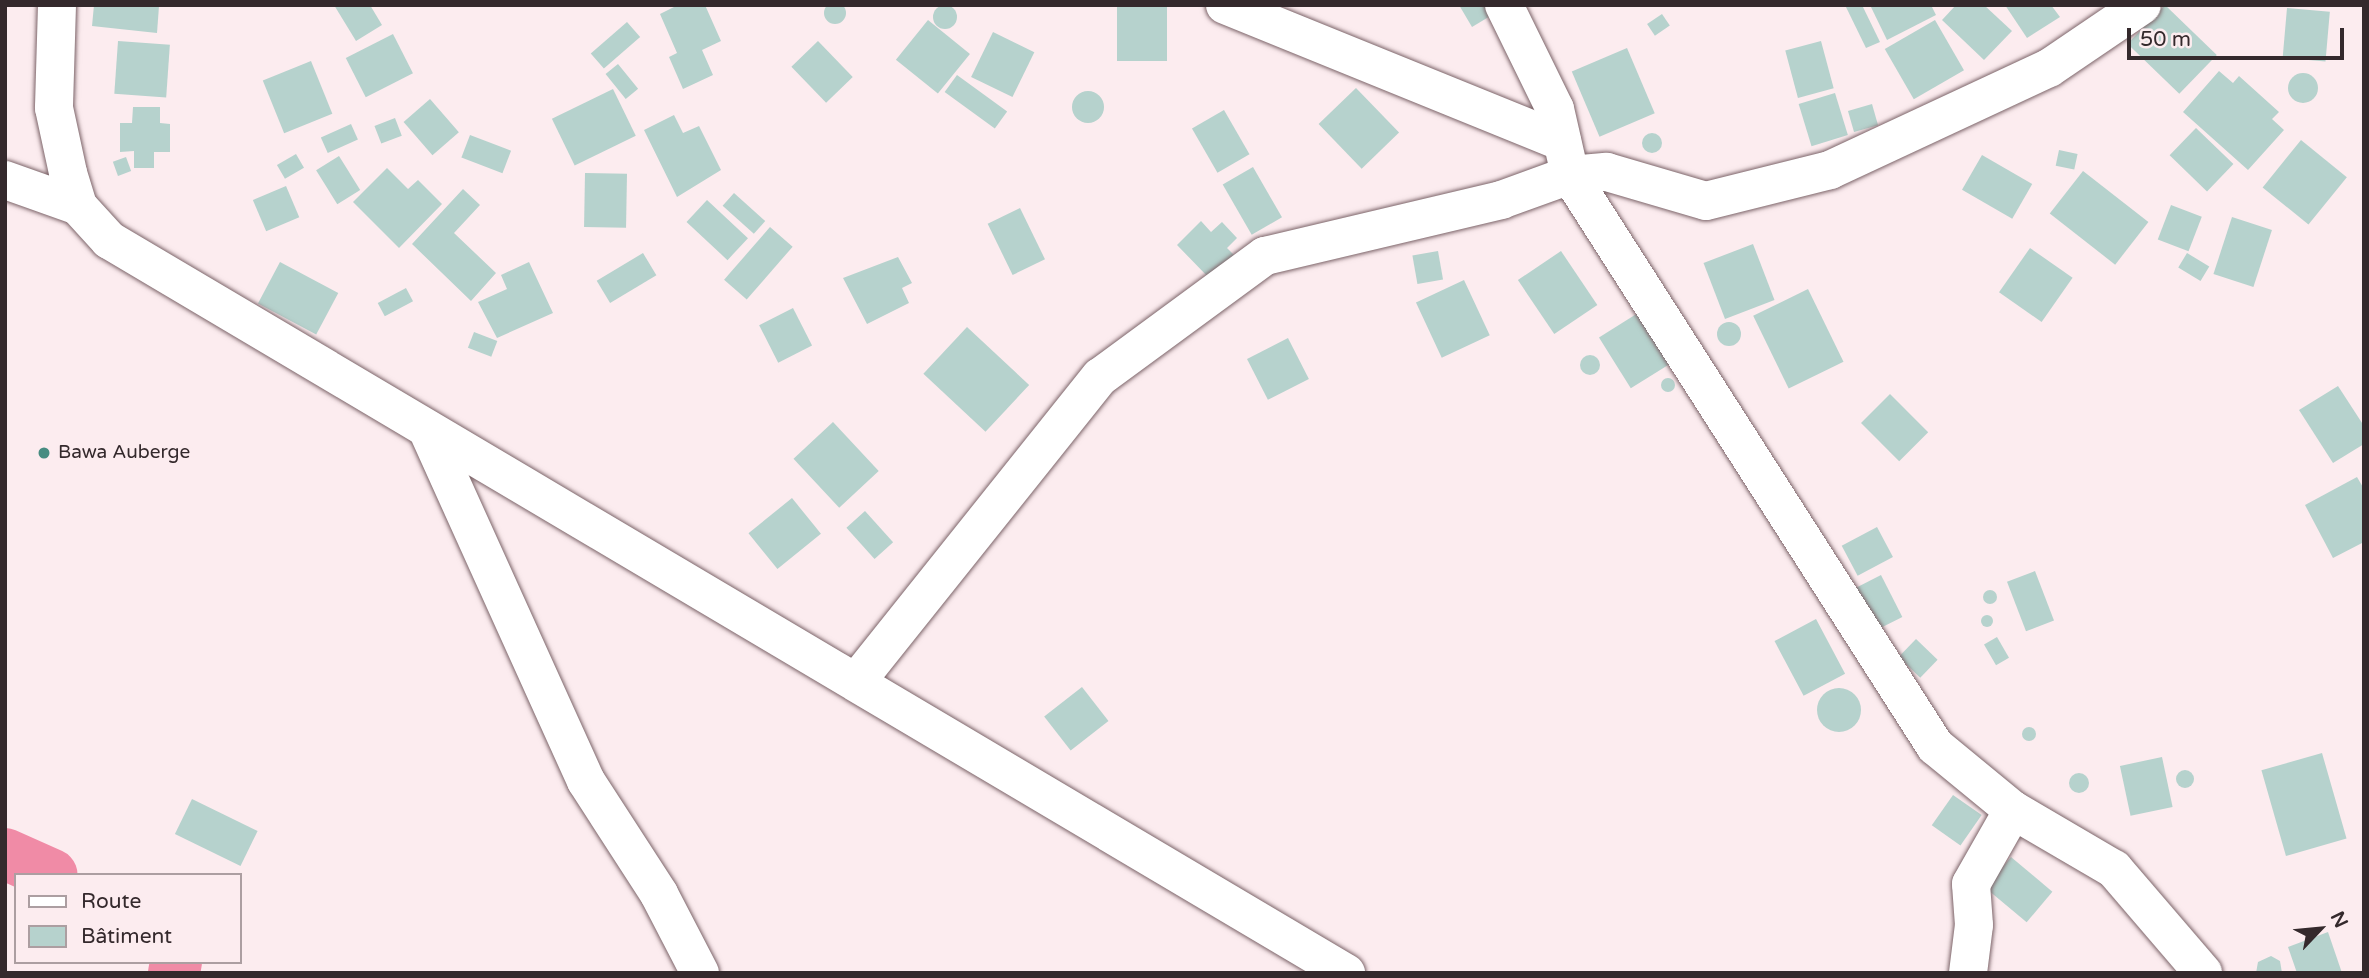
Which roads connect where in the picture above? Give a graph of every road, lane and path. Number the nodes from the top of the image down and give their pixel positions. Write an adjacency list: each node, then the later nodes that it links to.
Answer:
1 (57, 5): 7 (street)
2 (1225, 5): 5 (street)
3 (1504, 5): 5 (street)
4 (2142, 5): 5 (street)
5 (1566, 158): 9 (street); 10 (street)
6 (5, 180): 7 (street)
7 (78, 206): 8 (street)
8 (427, 429): 9 (street); 11 (street)
9 (857, 681): 12 (street)
10 (2014, 810): 13 (street); 14 (street)
11 (700, 973)
12 (1346, 973)
13 (1968, 973)
14 (2203, 973)

